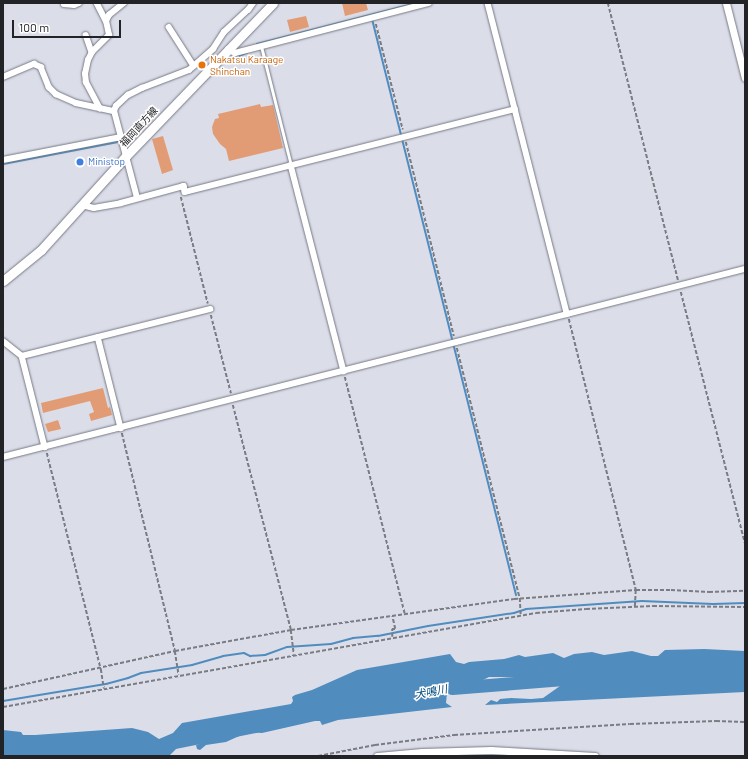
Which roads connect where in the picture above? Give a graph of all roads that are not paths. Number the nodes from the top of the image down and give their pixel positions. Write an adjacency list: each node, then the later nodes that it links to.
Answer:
1 (79, 3): 9 (street)
2 (97, 3): 10 (street)
3 (124, 3): 10 (street)
4 (253, 3): 16 (street)
5 (273, 3): 14 (main road, 福岡直方線)
6 (429, 3): 13 (street)
7 (488, 3): 20 (street)
8 (726, 3): 18 (street)
9 (64, 4)
10 (106, 21): 15 (street)
11 (169, 27): 16 (street)
12 (86, 35): 15 (street)
13 (261, 46): 14 (street); 25 (lane)
14 (228, 49): 23 (main road, 福岡直方線)
15 (92, 52): 19 (street)
16 (194, 66): 21 (street)
17 (3, 77): 19 (street)
18 (745, 78)
19 (100, 109): 21 (street)
20 (515, 109): 25 (street); 31 (street)
21 (114, 111): 22 (street)
22 (120, 137): 23 (street); 24 (street)
23 (126, 156): 26 (street); 27 (main road, 福岡直方線)
24 (3, 160)
25 (291, 165): 26 (street); 35 (street)
26 (137, 198): 27 (street)
27 (82, 205): 29 (main road, 福岡直方線)
28 (745, 269): 31 (street)
29 (3, 281)
30 (210, 309): 32 (street)
31 (567, 314): 35 (street)
32 (98, 337): 34 (street); 36 (street)
33 (3, 341): 34 (street)
34 (22, 356): 37 (street)
35 (344, 371): 36 (street)
36 (121, 428): 37 (street)
37 (45, 447): 38 (street)
38 (3, 458)
39 (377, 756): 40 (street)
40 (595, 756)

